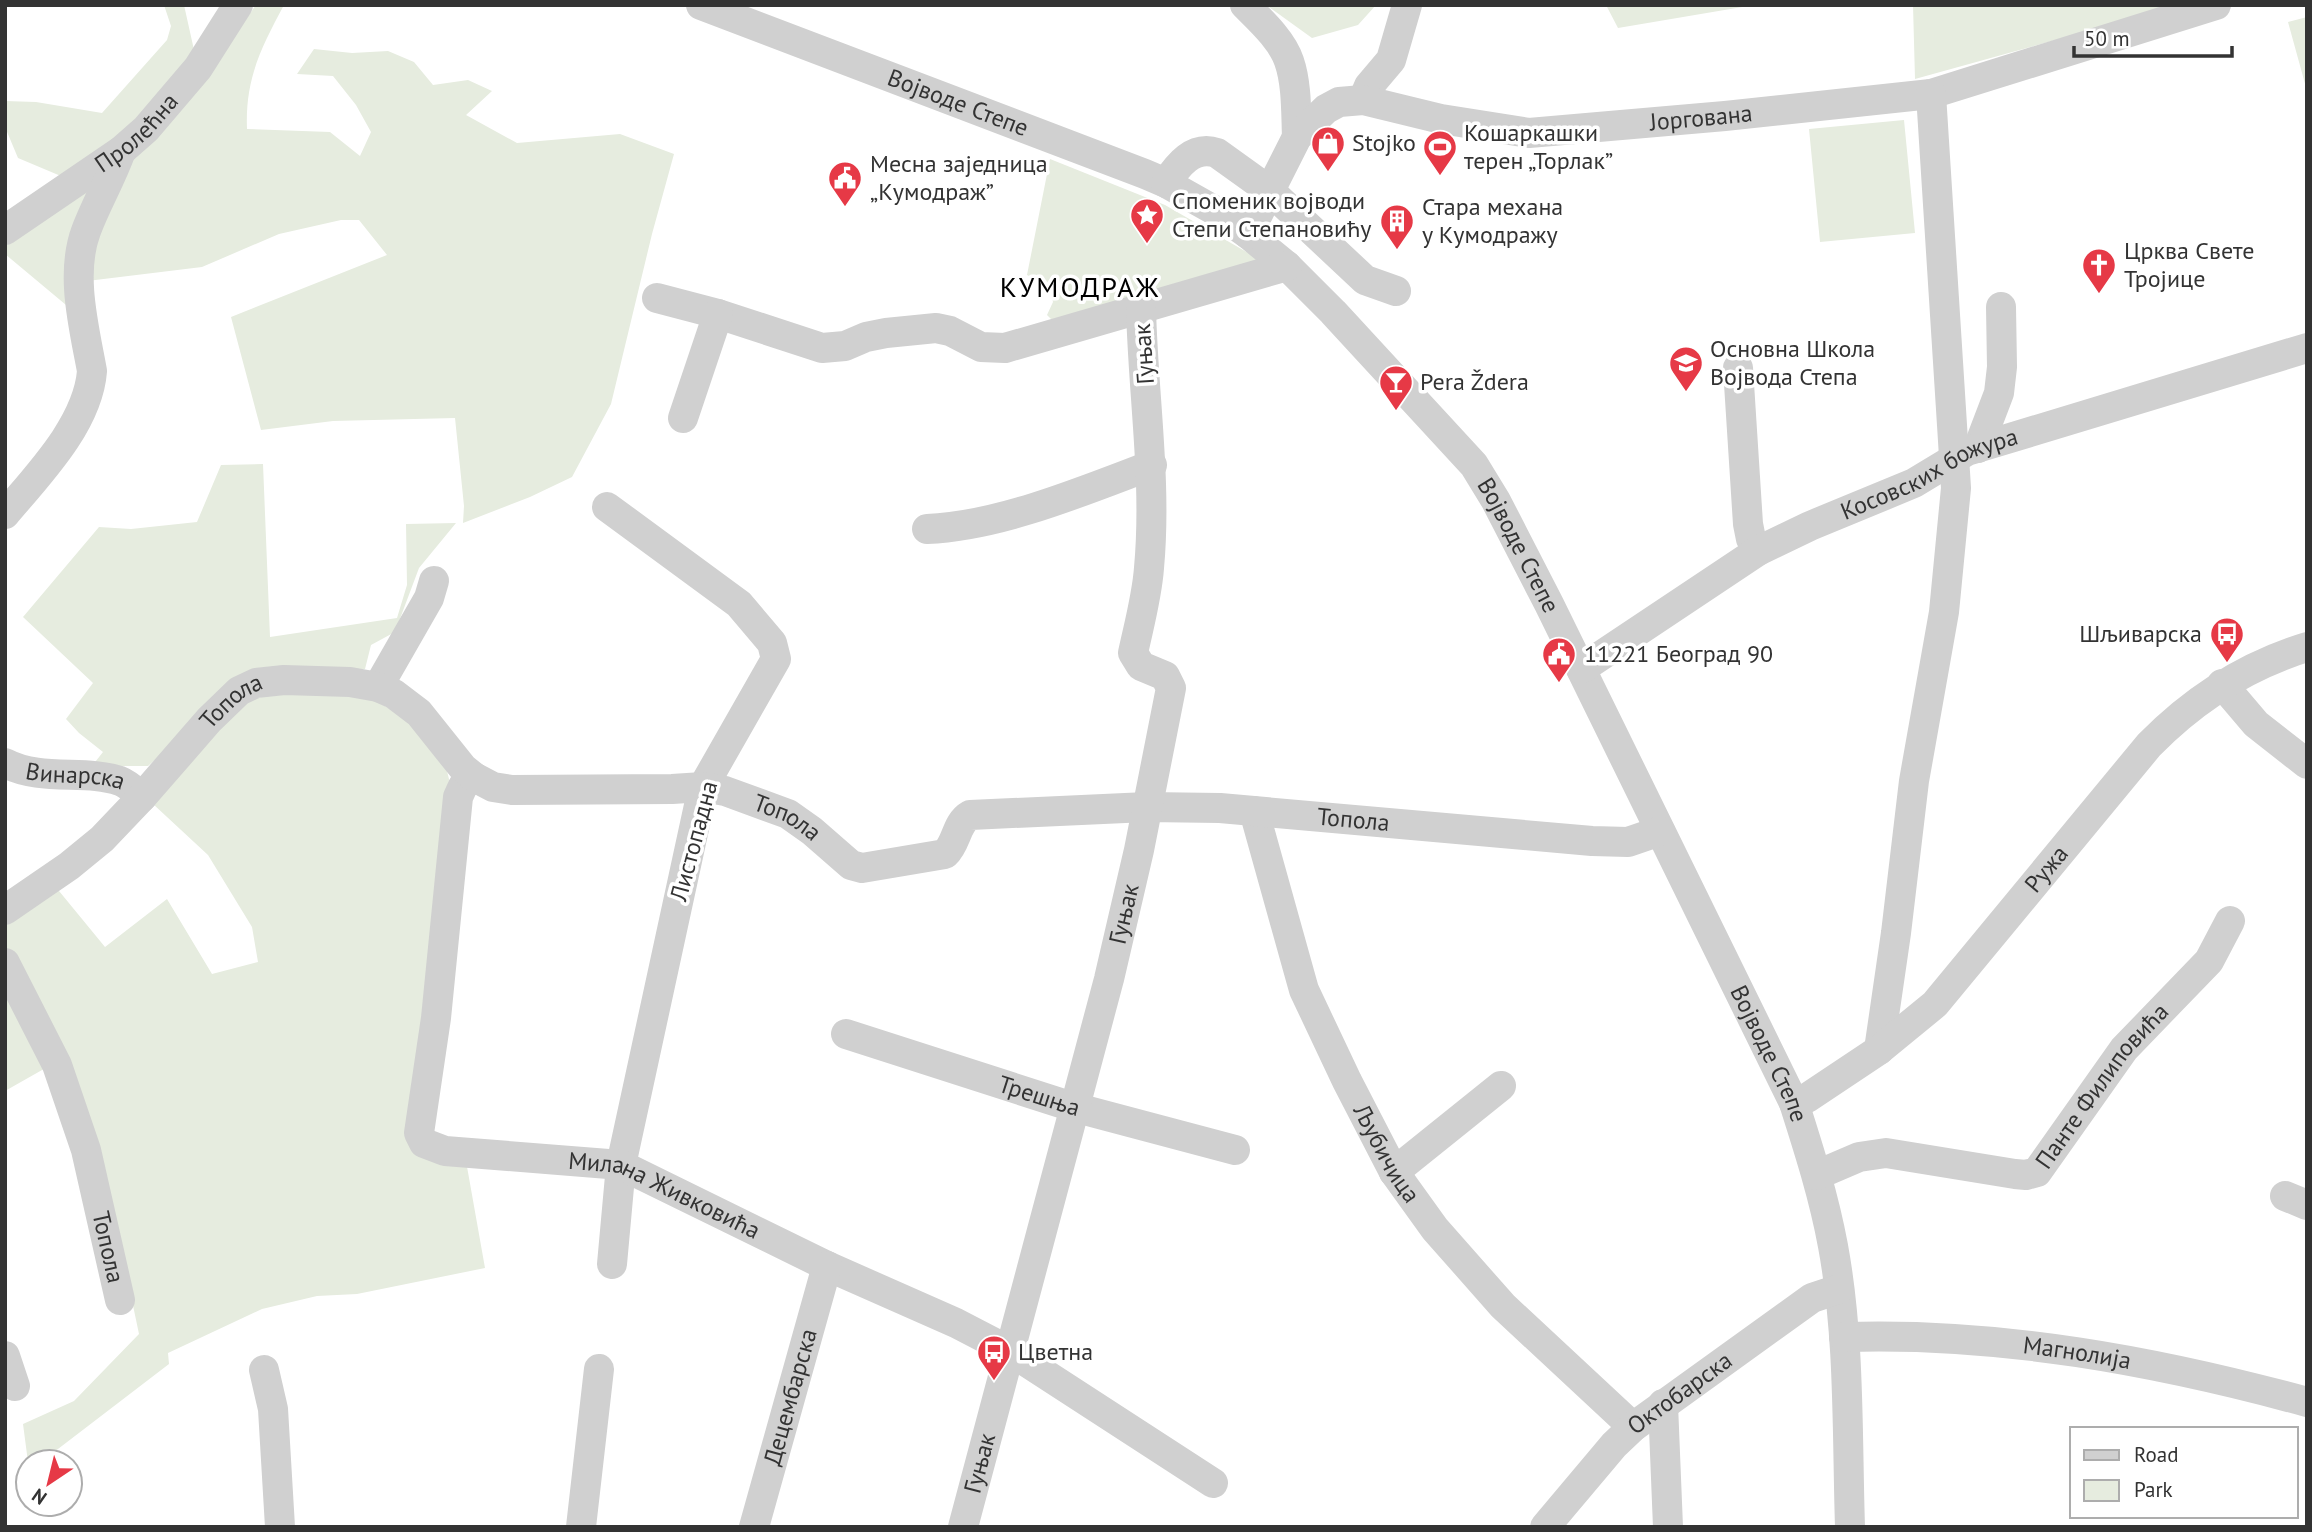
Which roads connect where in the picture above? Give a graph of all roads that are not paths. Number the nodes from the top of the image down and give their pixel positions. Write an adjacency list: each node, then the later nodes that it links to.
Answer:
1 (238, 5): 9 (street, Пролећна)
2 (701, 5): 10 (street, Војводе Степе)
3 (1245, 5): 8 (street)
4 (1407, 5): 7 (street)
5 (2216, 5): 6 (street, Јоргована)
6 (1931, 94): 7 (street, Јоргована); 25 (street)
7 (1363, 100): 8 (street, Јоргована)
8 (1297, 137): 11 (street, Јоргована)
9 (121, 151): 12 (street, Пролећна); 28 (street)
10 (1166, 183): 11 (street); 13 (street, Војводе Степе)
11 (1270, 191): 13 (street, Јоргована); 15 (street)
12 (5, 230)
13 (1248, 234): 14 (street, Војводе Степе)
14 (1287, 266): 19 (street); 20 (street, Војводе Степе)
15 (1364, 280): 16 (street); 20 (street)
16 (1396, 291)
17 (657, 298): 21 (street)
18 (2001, 307): 25 (street)
19 (1141, 308): 21 (street); 26 (street, Гуњак)
20 (1333, 312): 33 (street, Војводе Степе)
21 (718, 314): 24 (street)
22 (2307, 348): 25 (street, Косовских божура)
23 (1738, 368): 30 (street)
24 (683, 418)
25 (1966, 453): 30 (street, Косовских божура); 48 (street)
26 (1152, 465): 29 (street); 41 (street, Гуњак)
27 (607, 507): 39 (street, Листопадна)
28 (5, 514)
29 (927, 529)
30 (1758, 551): 33 (street, Косовских божура)
31 (434, 581): 35 (street)
32 (2307, 647): 34 (street, Ружа)
33 (1581, 669): 43 (street, Војводе Степе)
34 (2222, 684): 37 (street); 48 (street, Ружа)
35 (378, 687): 38 (street, Топола); 40 (street, Топола)
36 (5, 763): 40 (street, Винарска)
37 (2307, 764)
38 (474, 777): 39 (street, Топола); 53 (street, Милана Живковића)
39 (703, 787): 41 (street, Топола); 53 (street, Листопадна)
40 (142, 797): 44 (street, Топола)
41 (1147, 807): 42 (street, Топола); 51 (street, Гуњак)
42 (1254, 811): 43 (street, Топола); 54 (street, Љубичица)
43 (1660, 831): 50 (street, Војводе Степе)
44 (5, 911)
45 (2230, 921): 55 (street, Панте Филиповића)
46 (5, 963): 59 (street, Топола)
47 (846, 1034): 51 (street, Трешња)
48 (1879, 1050): 50 (street, Ружа)
49 (1501, 1086): 54 (street)
50 (1794, 1102): 55 (street, Војводе Степе)
51 (1073, 1107): 52 (street, Трешња); 61 (street, Гуњак)
52 (1235, 1150)
53 (621, 1165): 56 (street, Листопадна); 57 (street, Милана Живковића)
54 (1394, 1172): 68 (street, Љубичица)
55 (1818, 1175): 58 (street, Војводе Степе)
56 (612, 1265)
57 (827, 1266): 61 (street, Милана Живковића); 72 (street, Децембарска)
58 (1839, 1289): 60 (street, Војводе Степе); 67 (street, Октобарска)
59 (120, 1300)
60 (1843, 1337): 66 (street, Магнолија); 76 (street, Војводе Степе)
61 (1008, 1350): 69 (street, Милана Живковића); 73 (street, Гуњак)
62 (5, 1356): 65 (street)
63 (599, 1369): 71 (street)
64 (264, 1370): 70 (street)
65 (15, 1386)
66 (2307, 1402)
67 (1663, 1404): 68 (street, Октобарска); 75 (street)
68 (1633, 1427): 74 (street, Октобарска)
69 (1213, 1483)
70 (280, 1527)
71 (581, 1527)
72 (754, 1527)
73 (963, 1527)
74 (1545, 1527)
75 (1668, 1527)
76 (1850, 1527)

